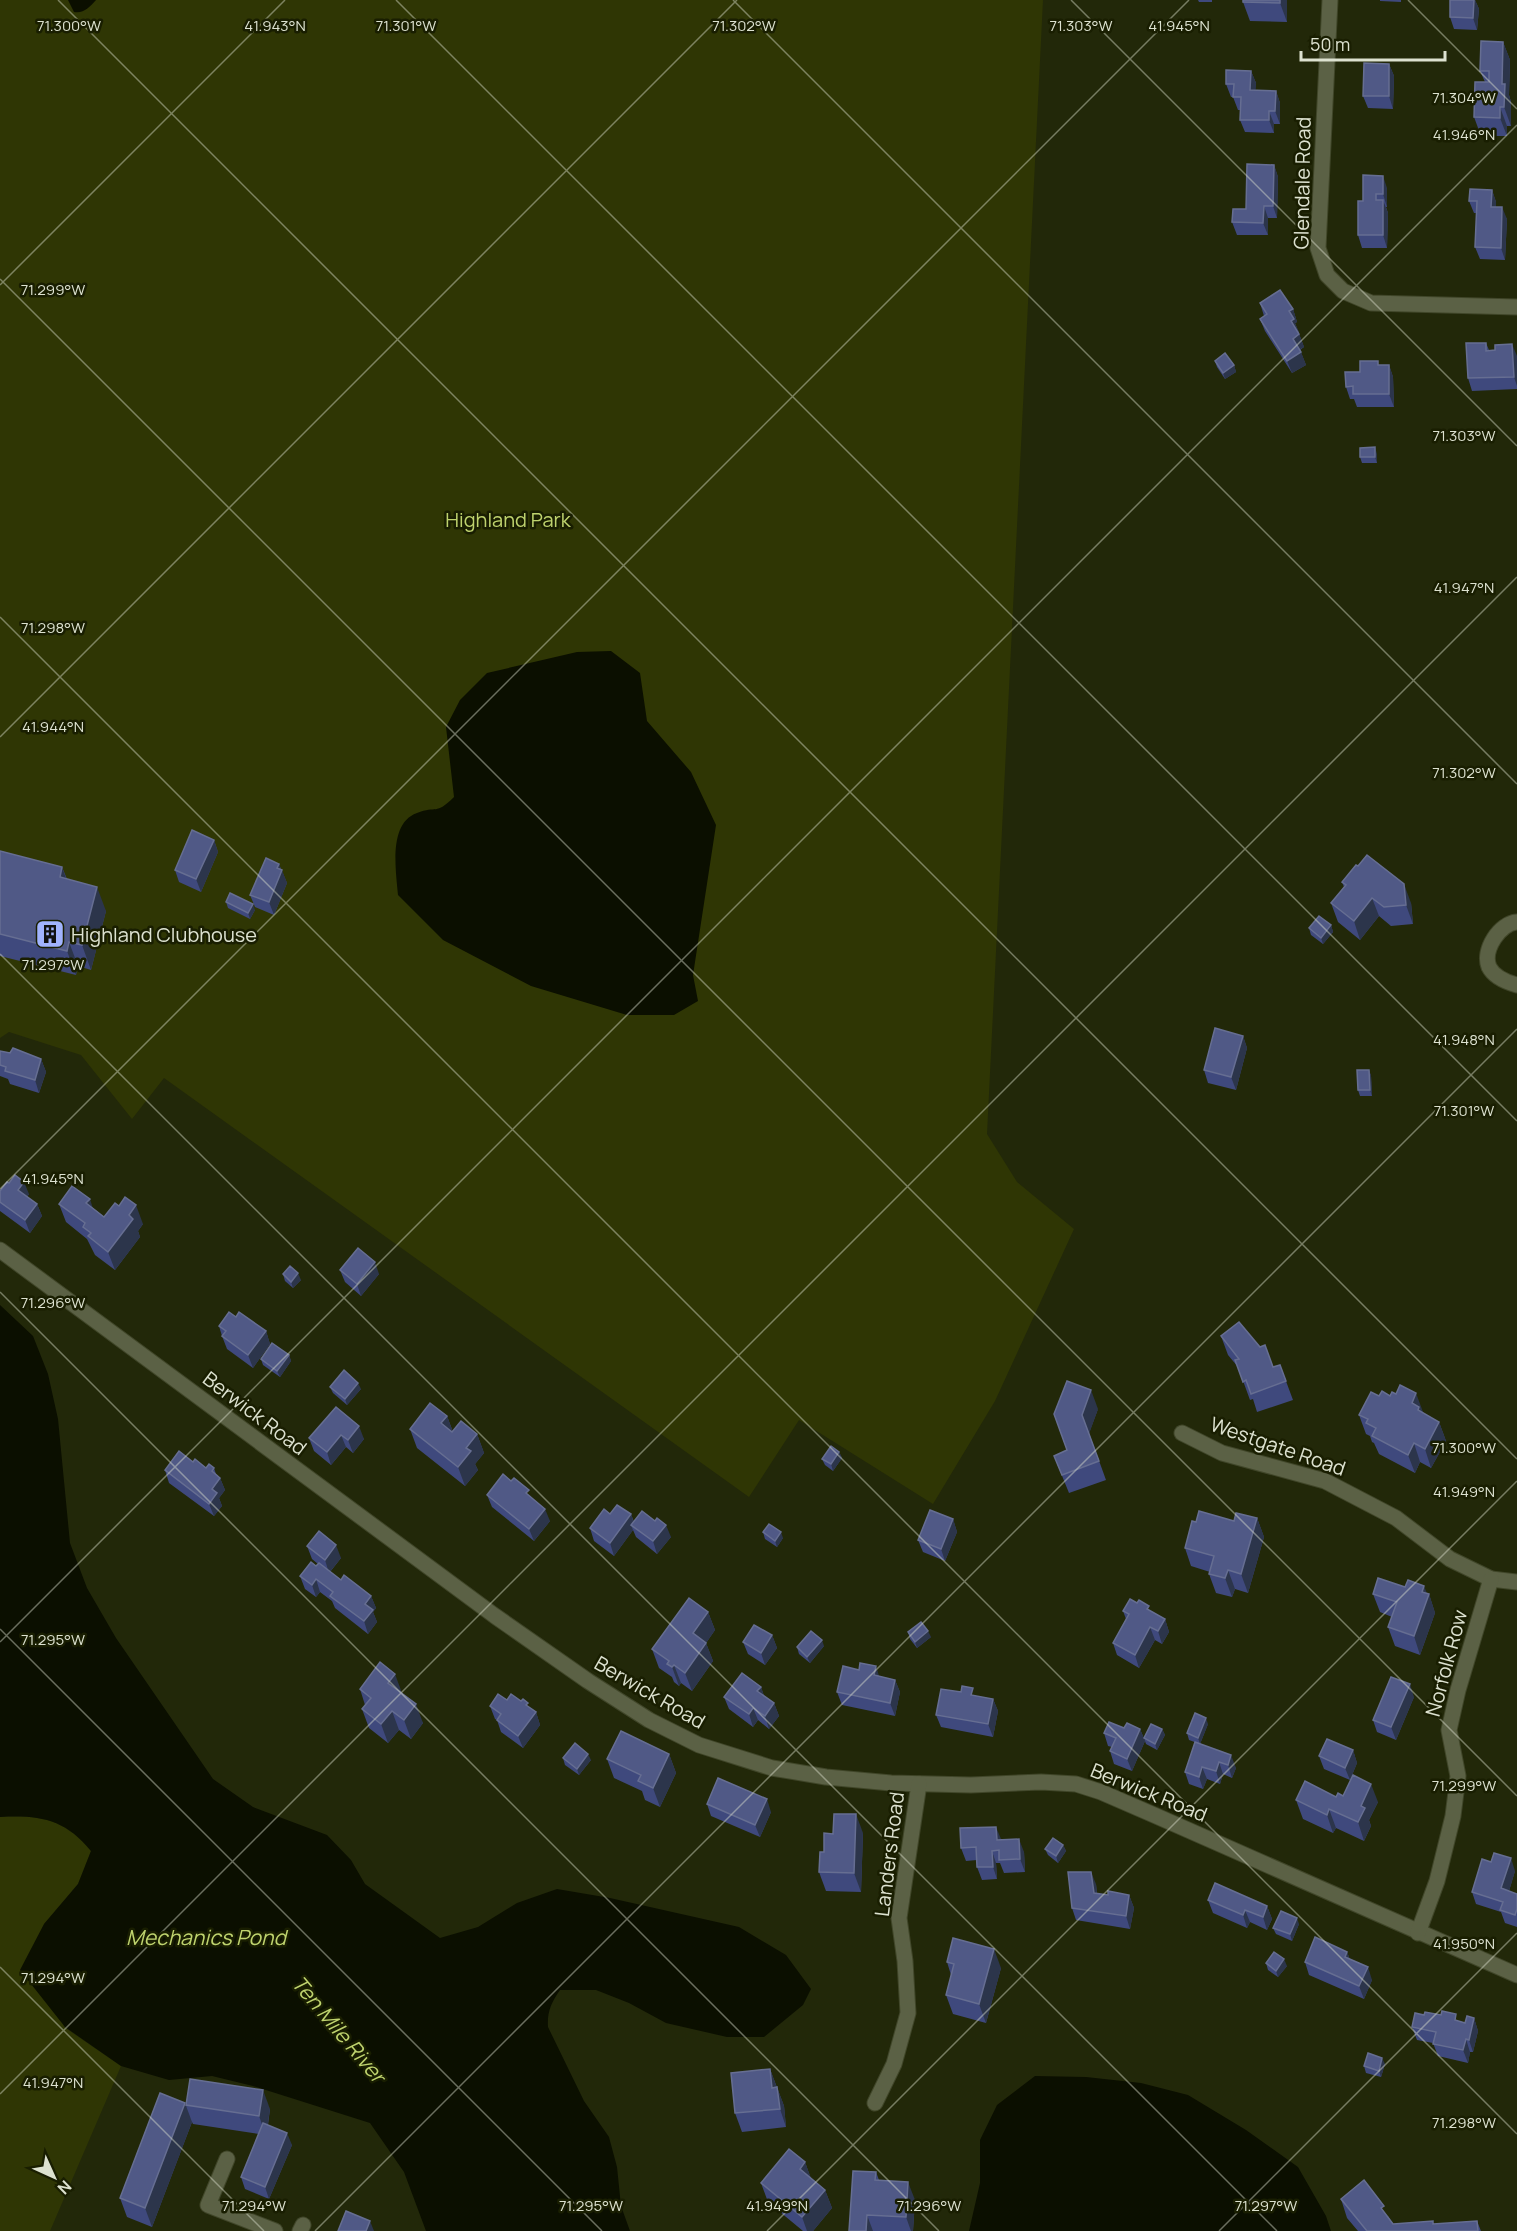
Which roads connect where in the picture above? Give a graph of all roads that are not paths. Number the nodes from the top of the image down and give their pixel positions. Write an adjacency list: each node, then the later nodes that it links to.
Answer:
1 (1330, 0): 2 (street, Glendale Road)
2 (1517, 307)
3 (1517, 922): 4 (street)
4 (1517, 985)
5 (0, 1250): 9 (street, Berwick Road)
6 (1182, 1433): 7 (street, Westgate Road)
7 (1491, 1579): 8 (street, Westgate Road); 10 (street, Norfolk Row)
8 (1517, 1582)
9 (919, 1784): 10 (street, Berwick Road); 12 (street, Landers Road)
10 (1418, 1933): 11 (street, Berwick Road)
11 (1517, 1975)
12 (875, 2103)
13 (227, 2159): 14 (street)
14 (275, 2231)

